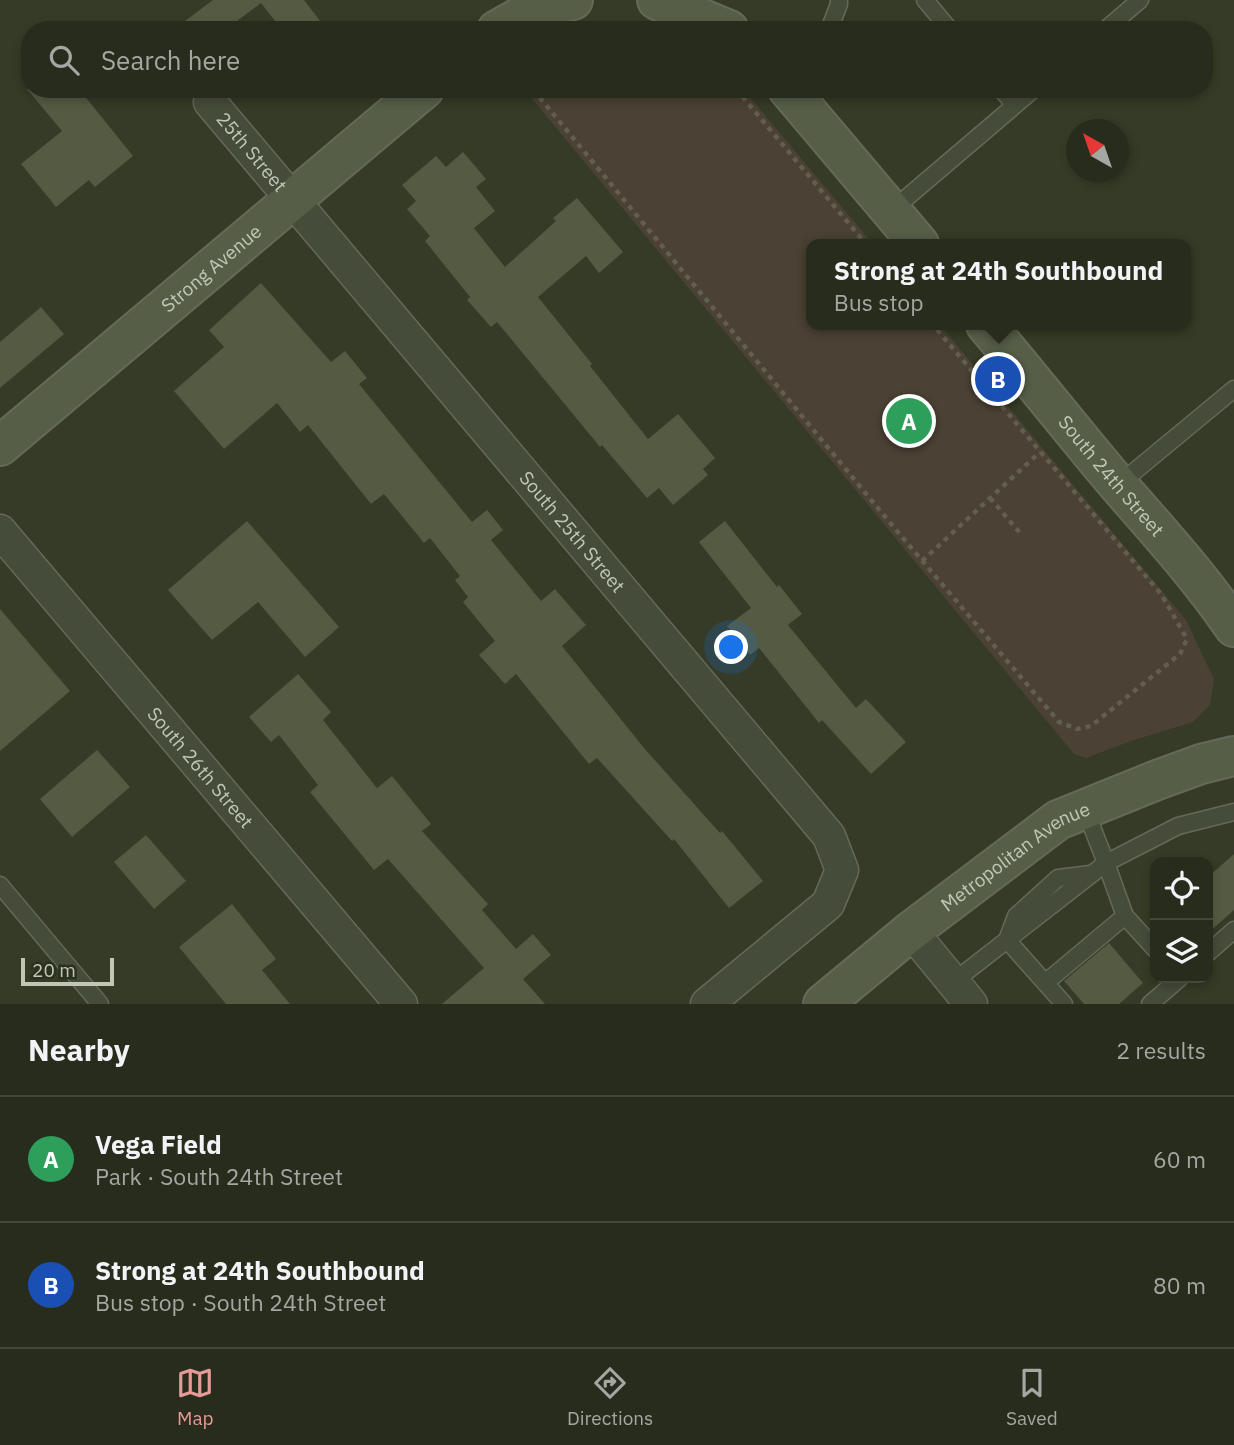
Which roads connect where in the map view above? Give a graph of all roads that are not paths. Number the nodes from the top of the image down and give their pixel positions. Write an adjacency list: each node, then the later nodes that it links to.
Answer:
1 (573, 0): 6 (street)
2 (658, 0): 7 (street)
3 (839, 0): 8 (lane)
4 (925, 0): 9 (lane)
5 (1140, 0): 10 (lane)
6 (512, 21)
7 (708, 21)
8 (831, 21)
9 (942, 21)
10 (1115, 21)
11 (413, 98): 17 (street, Strong Avenue)
12 (799, 98): 18 (street)
13 (1008, 98): 16 (lane)
14 (1024, 98): 16 (lane)
15 (209, 102): 17 (street, 25th Street)
16 (1015, 106): 18 (lane)
17 (293, 200): 22 (street, Strong Avenue); 42 (street, South 25th Street)
18 (891, 211): 19 (street)
19 (915, 239)
20 (990, 330): 23 (street, South 24th Street)
21 (1234, 389): 23 (lane)
22 (0, 446)
23 (1118, 485): 25 (street, South 24th Street)
24 (0, 531): 41 (street, South 26th Street)
25 (1234, 627)
26 (1234, 756): 27 (street, Metropolitan Avenue)
27 (1085, 809): 29 (lane); 33 (street, Metropolitan Avenue)
28 (1234, 812): 29 (lane)
29 (1106, 863): 31 (lane); 34 (lane)
30 (0, 885): 40 (lane)
31 (1125, 916): 35 (lane); 37 (lane)
32 (1234, 930): 36 (lane)
33 (911, 931): 39 (street); 43 (street, Metropolitan Avenue)
34 (1007, 940): 37 (lane); 39 (lane)
35 (1150, 944)
36 (1213, 949)
37 (1045, 983): 44 (lane)
38 (1174, 983): 45 (lane)
39 (962, 993)
40 (100, 1004)
41 (401, 1004)
42 (707, 1004)
43 (823, 1004)
44 (1064, 1004)
45 (1150, 1004)

